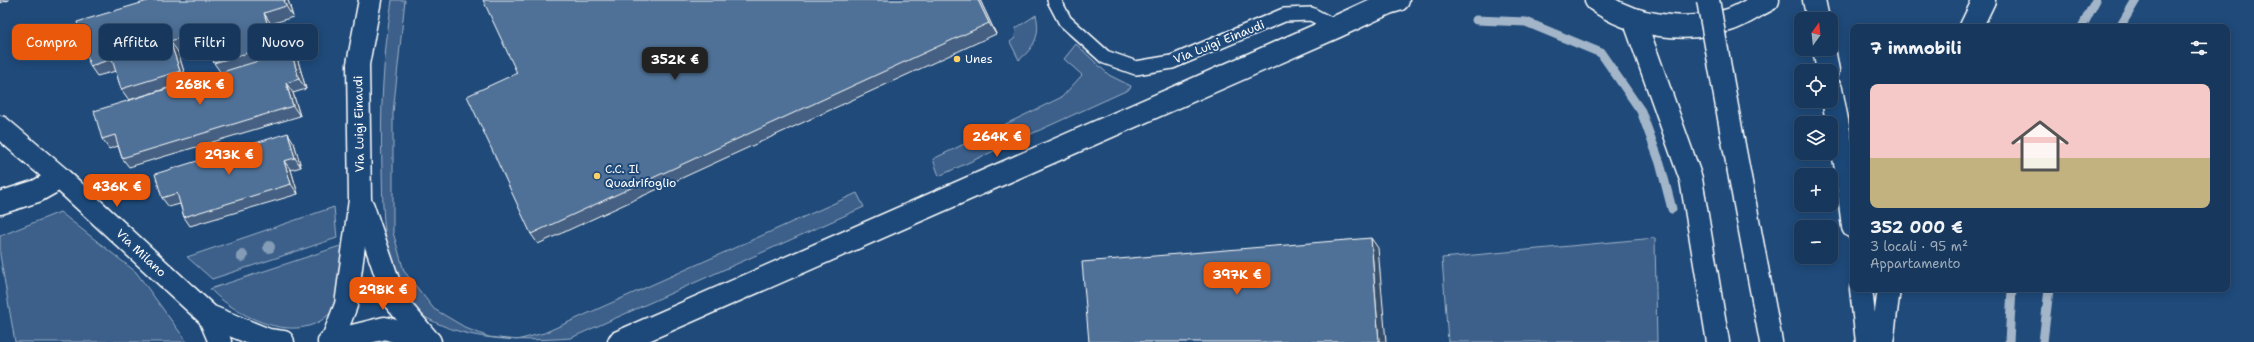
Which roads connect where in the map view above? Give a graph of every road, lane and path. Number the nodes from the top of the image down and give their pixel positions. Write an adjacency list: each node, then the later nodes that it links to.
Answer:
1 (370, 0): 16 (main road, Via Luigi Einaudi)
2 (1054, 0): 12 (lane, Via Luigi Einaudi)
3 (1596, 0): 10 (main road)
4 (1708, 0): 28 (main road, bridge)
5 (1768, 0): 10 (main road)
6 (1814, 0): 9 (main road)
7 (1984, 0): 11 (main road)
8 (1392, 1): 12 (main road)
9 (1817, 12)
10 (1634, 19): 27 (main road)
11 (1972, 24)
12 (1336, 28): 26 (main road)
13 (1835, 108): 18 (main road)
14 (0, 128): 15 (main road, Via Milano)
15 (60, 178): 17 (main road); 21 (main road, Via Milano)
16 (360, 200): 24 (main road); 25 (main road)
17 (0, 203)
18 (1850, 203)
19 (1861, 292): 29 (main road)
20 (1889, 292): 30 (main road)
21 (209, 316): 22 (main road, Via Milano); 23 (main road, Via Milano)
22 (220, 342)
23 (283, 342)
24 (331, 342): 25 (main road)
25 (430, 342)
26 (619, 342)
27 (1718, 342)
28 (1771, 342)
29 (1867, 342)
30 (1882, 342)

